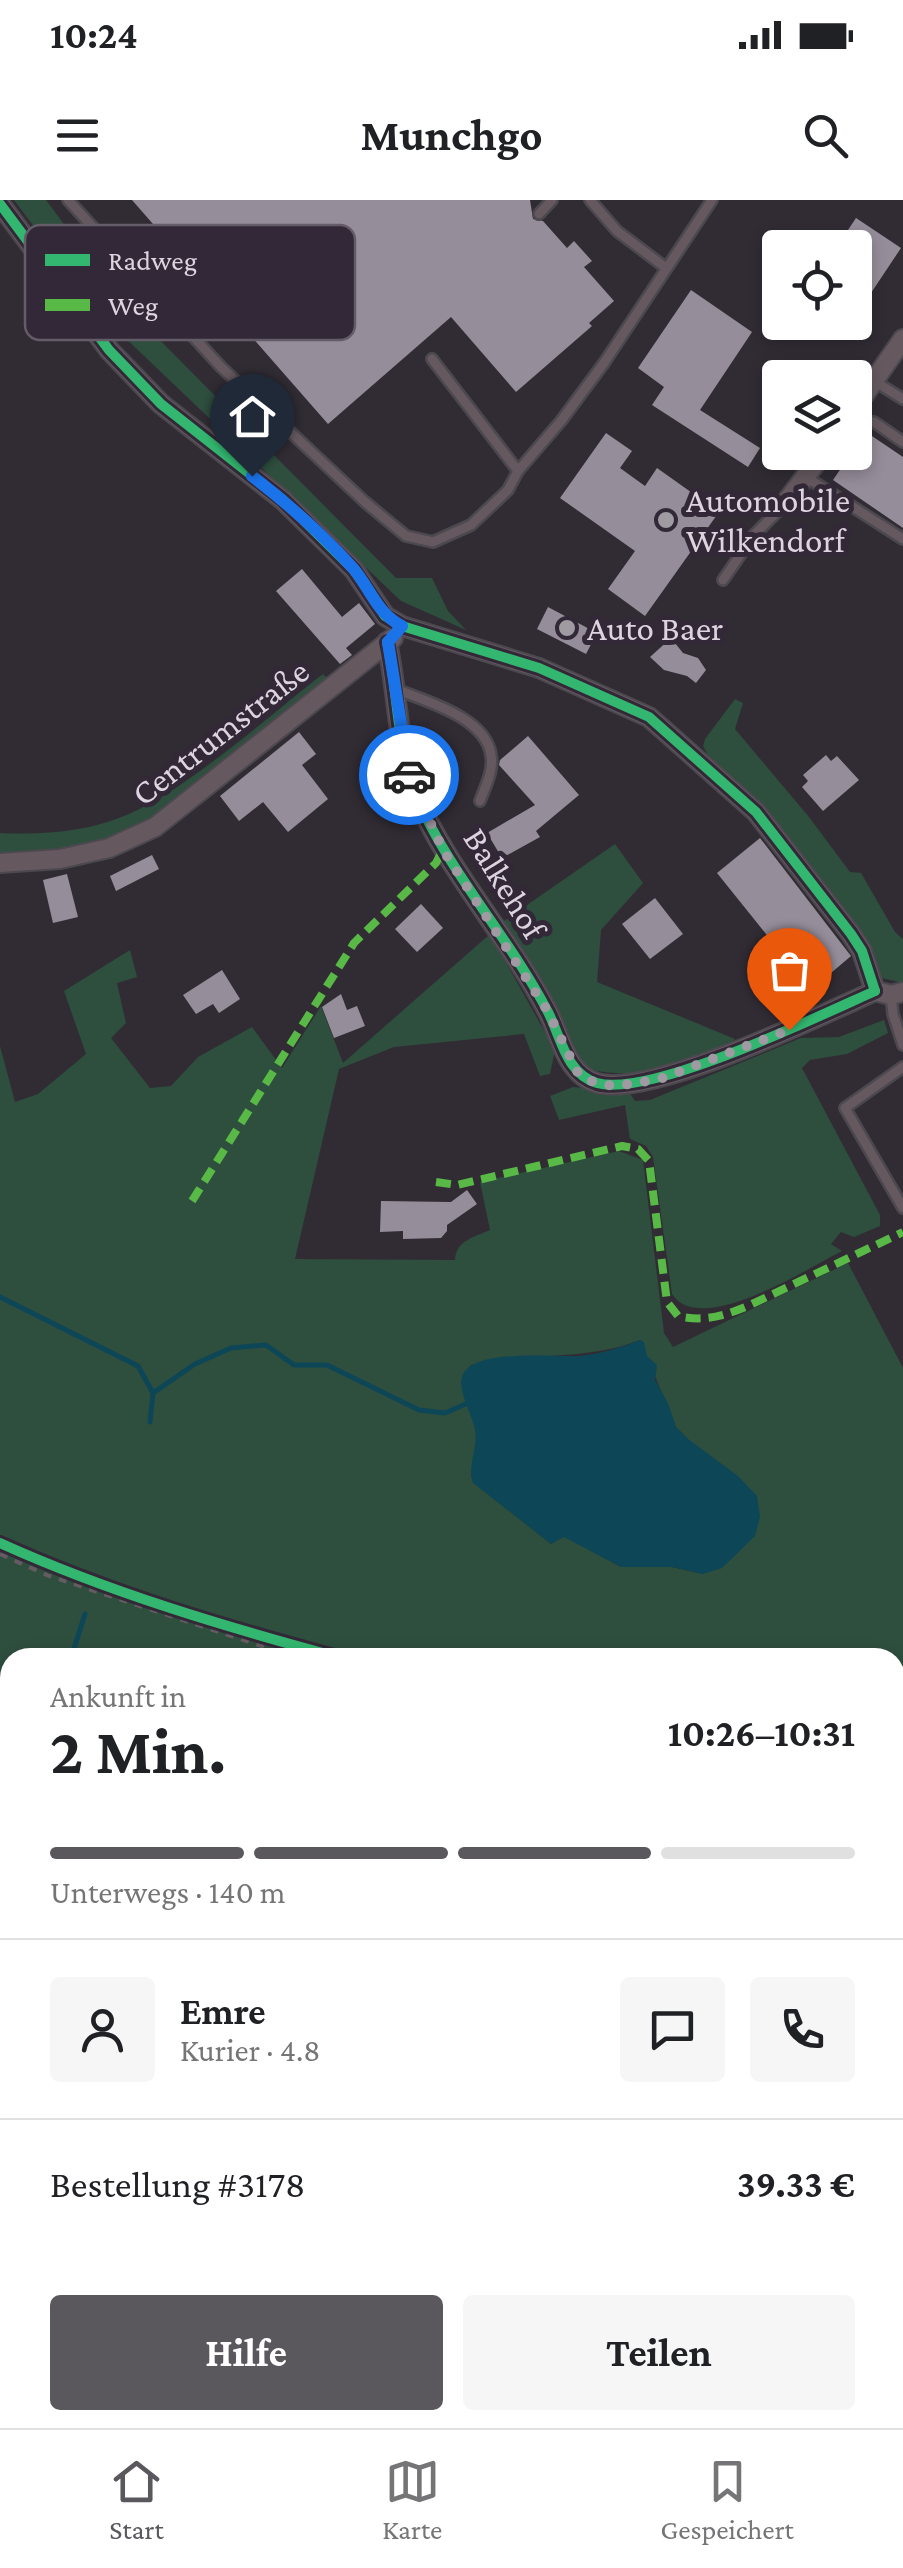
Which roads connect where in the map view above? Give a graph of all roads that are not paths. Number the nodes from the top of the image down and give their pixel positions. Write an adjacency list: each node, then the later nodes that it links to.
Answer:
1 (68, 200): 7 (lane)
2 (552, 200): 6 (lane)
3 (590, 200): 9 (lane)
4 (712, 200): 9 (lane)
5 (0, 204): 8 (street)
6 (538, 214)
7 (89, 225)
8 (25, 237)
9 (666, 268): 20 (lane)
10 (903, 339): 14 (street)
11 (102, 340): 25 (street)
12 (195, 340): 20 (lane)
13 (432, 358): 20 (lane)
14 (874, 381): 15 (street); 16 (lane)
15 (872, 384)
16 (903, 399)
17 (874, 422): 18 (lane)
18 (903, 442)
19 (811, 470): 21 (street)
20 (518, 471)
21 (806, 477): 22 (street); 23 (lane)
22 (784, 505): 24 (lane)
23 (903, 540)
24 (722, 580)
25 (402, 626): 26 (street, Centrumstraße); 30 (street)
26 (388, 642): 27 (street, Balkehof); 29 (street, Centrumstraße)
27 (398, 690): 28 (lane); 30 (street, Balkehof)
28 (480, 801)
29 (0, 863)
30 (890, 993): 31 (lane)
31 (903, 1045)
32 (903, 1067): 33 (lane)
33 (903, 1208)

